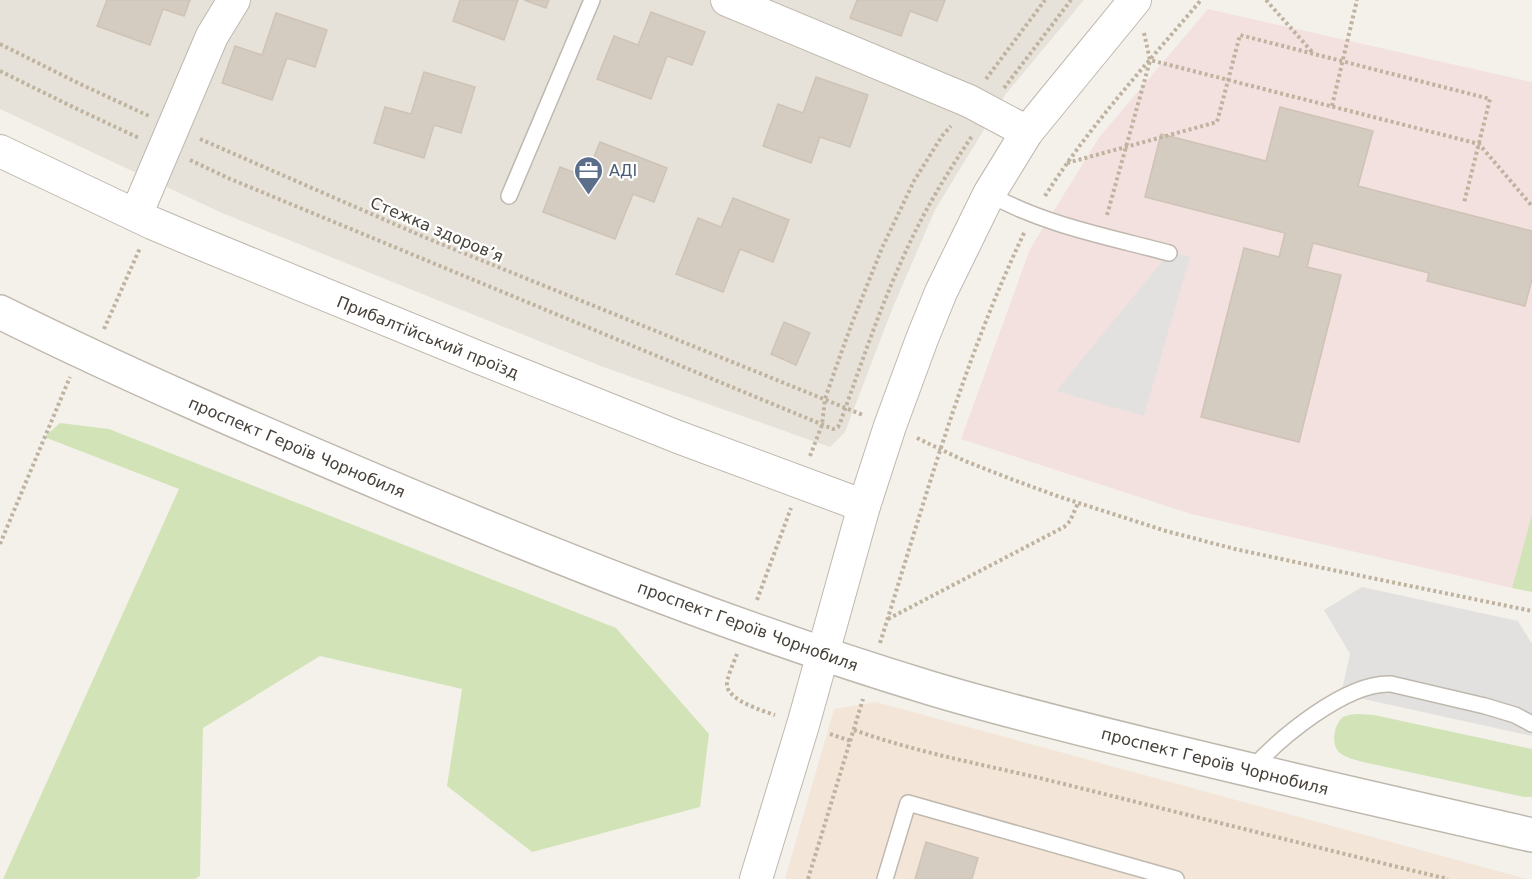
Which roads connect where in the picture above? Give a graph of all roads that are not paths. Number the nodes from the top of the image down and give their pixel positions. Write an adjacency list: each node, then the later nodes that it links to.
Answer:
1 (234, 0): 9 (street)
2 (592, 0): 8 (lane)
3 (727, 0): 5 (street)
4 (1135, 0): 5 (street)
5 (1027, 132): 7 (street)
6 (0, 151): 9 (street, Прибалтійський проїзд)
7 (989, 194): 10 (lane); 12 (street)
8 (509, 196)
9 (144, 219): 12 (street, Прибалтійський проїзд)
10 (1170, 253)
11 (0, 312): 13 (street, проспект Героїв Чорнобиля)
12 (864, 506): 13 (street)
13 (822, 654): 15 (street, проспект Героїв Чорнобиля); 17 (street)
14 (1532, 724): 15 (lane)
15 (1250, 771): 16 (street, проспект Героїв Чорнобиля)
16 (1532, 835)
17 (756, 879)
18 (885, 879): 19 (lane)
19 (1176, 879)

